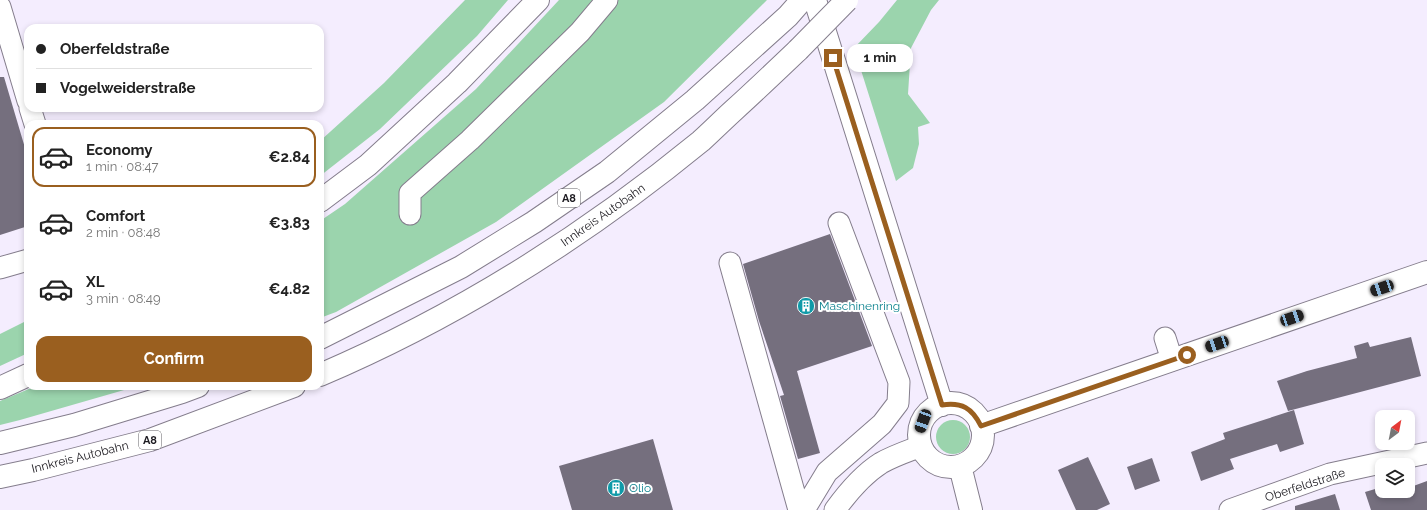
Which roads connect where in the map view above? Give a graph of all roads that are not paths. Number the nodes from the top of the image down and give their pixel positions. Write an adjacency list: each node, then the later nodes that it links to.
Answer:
1 (538, 0): 8 (main road)
2 (607, 0): 9 (street)
3 (802, 0): 15 (main road, A8)
4 (815, 0): 23 (main road)
5 (846, 0): 18 (main road, Innkreis Autobahn, bridge)
6 (0, 7): 7 (street)
7 (24, 88)
8 (324, 198)
9 (410, 214)
10 (839, 223): 31 (street)
11 (24, 261): 13 (street)
12 (730, 264): 30 (street)
13 (0, 268)
14 (1427, 272): 17 (main road)
15 (324, 336)
16 (1165, 338): 17 (street)
17 (1172, 360): 24 (main road)
18 (324, 373)
19 (24, 377): 20 (main road)
20 (0, 388)
21 (187, 390): 25 (main road)
22 (283, 390): 29 (main road, Innkreis Autobahn / A8)
23 (942, 405): 24 (main road); 26 (main road)
24 (981, 426): 28 (main road)
25 (0, 442)
26 (921, 446): 28 (main road); 32 (street)
27 (1427, 453): 34 (street, Oberfeldstraße)
28 (960, 466): 33 (main road)
29 (0, 477)
30 (799, 510)
31 (804, 510)
32 (835, 510)
33 (971, 510)
34 (1230, 510)

